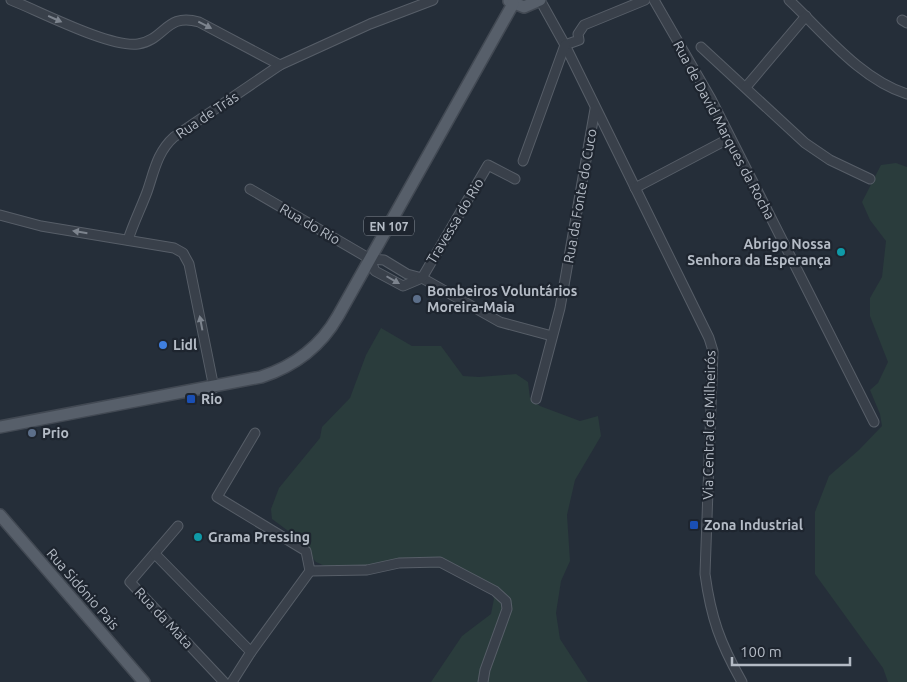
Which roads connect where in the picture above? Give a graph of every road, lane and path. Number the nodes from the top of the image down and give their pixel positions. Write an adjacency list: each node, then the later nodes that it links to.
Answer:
1 (11, 0): 11 (street, one-way to 11)
2 (433, 0): 11 (street, Rua de Trás)
3 (540, 0): 7 (main road); 9 (street, Via Central de Milheirós)
4 (645, 0): 9 (street)
5 (654, 0): 15 (street, Rua de David Marques da Rocha)
6 (789, 0): 8 (street)
7 (511, 2): 23 (main road, EN 107)
8 (806, 16): 12 (street); 13 (street)
9 (565, 46): 14 (street, Via Central de Milheirós); 16 (street)
10 (702, 47): 12 (street)
11 (280, 65): 22 (street, Rua de Trás)
12 (746, 87): 18 (street)
13 (907, 94)
14 (596, 108): 19 (street, Via Central de Milheirós); 25 (street, Rua da Fonte do Cuco)
15 (730, 138): 19 (street); 28 (street, Rua de David Marques da Rocha)
16 (523, 161)
17 (514, 179): 24 (street, Travessa do Rio)
18 (870, 179)
19 (635, 188): 40 (street, Via Central de Milheirós)
20 (250, 189): 23 (street, Rua do Rio)
21 (0, 215): 22 (street, one-way to 21)
22 (128, 240): 26 (street, one-way to 22)
23 (370, 259): 24 (street, Rua do Rio); 24 (street, Rua do Rio, one-way to 24); 26 (main road, EN 107)
24 (422, 278): 25 (street, Rua do Rio)
25 (552, 336): 27 (street, Rua da Fonte do Cuco)
26 (214, 388): 29 (main road, EN 107)
27 (536, 399)
28 (874, 422)
29 (0, 427)
30 (255, 433): 34 (street)
31 (1, 518): 36 (main road, Rua Sidónio Pais)
32 (178, 526): 33 (street, Rua da Mata)
33 (155, 554): 35 (street); 37 (street, Rua da Mata)
34 (310, 571): 35 (street); 39 (street)
35 (251, 652): 38 (street)
36 (144, 682)
37 (224, 682)
38 (232, 682)
39 (483, 682)
40 (742, 682)

